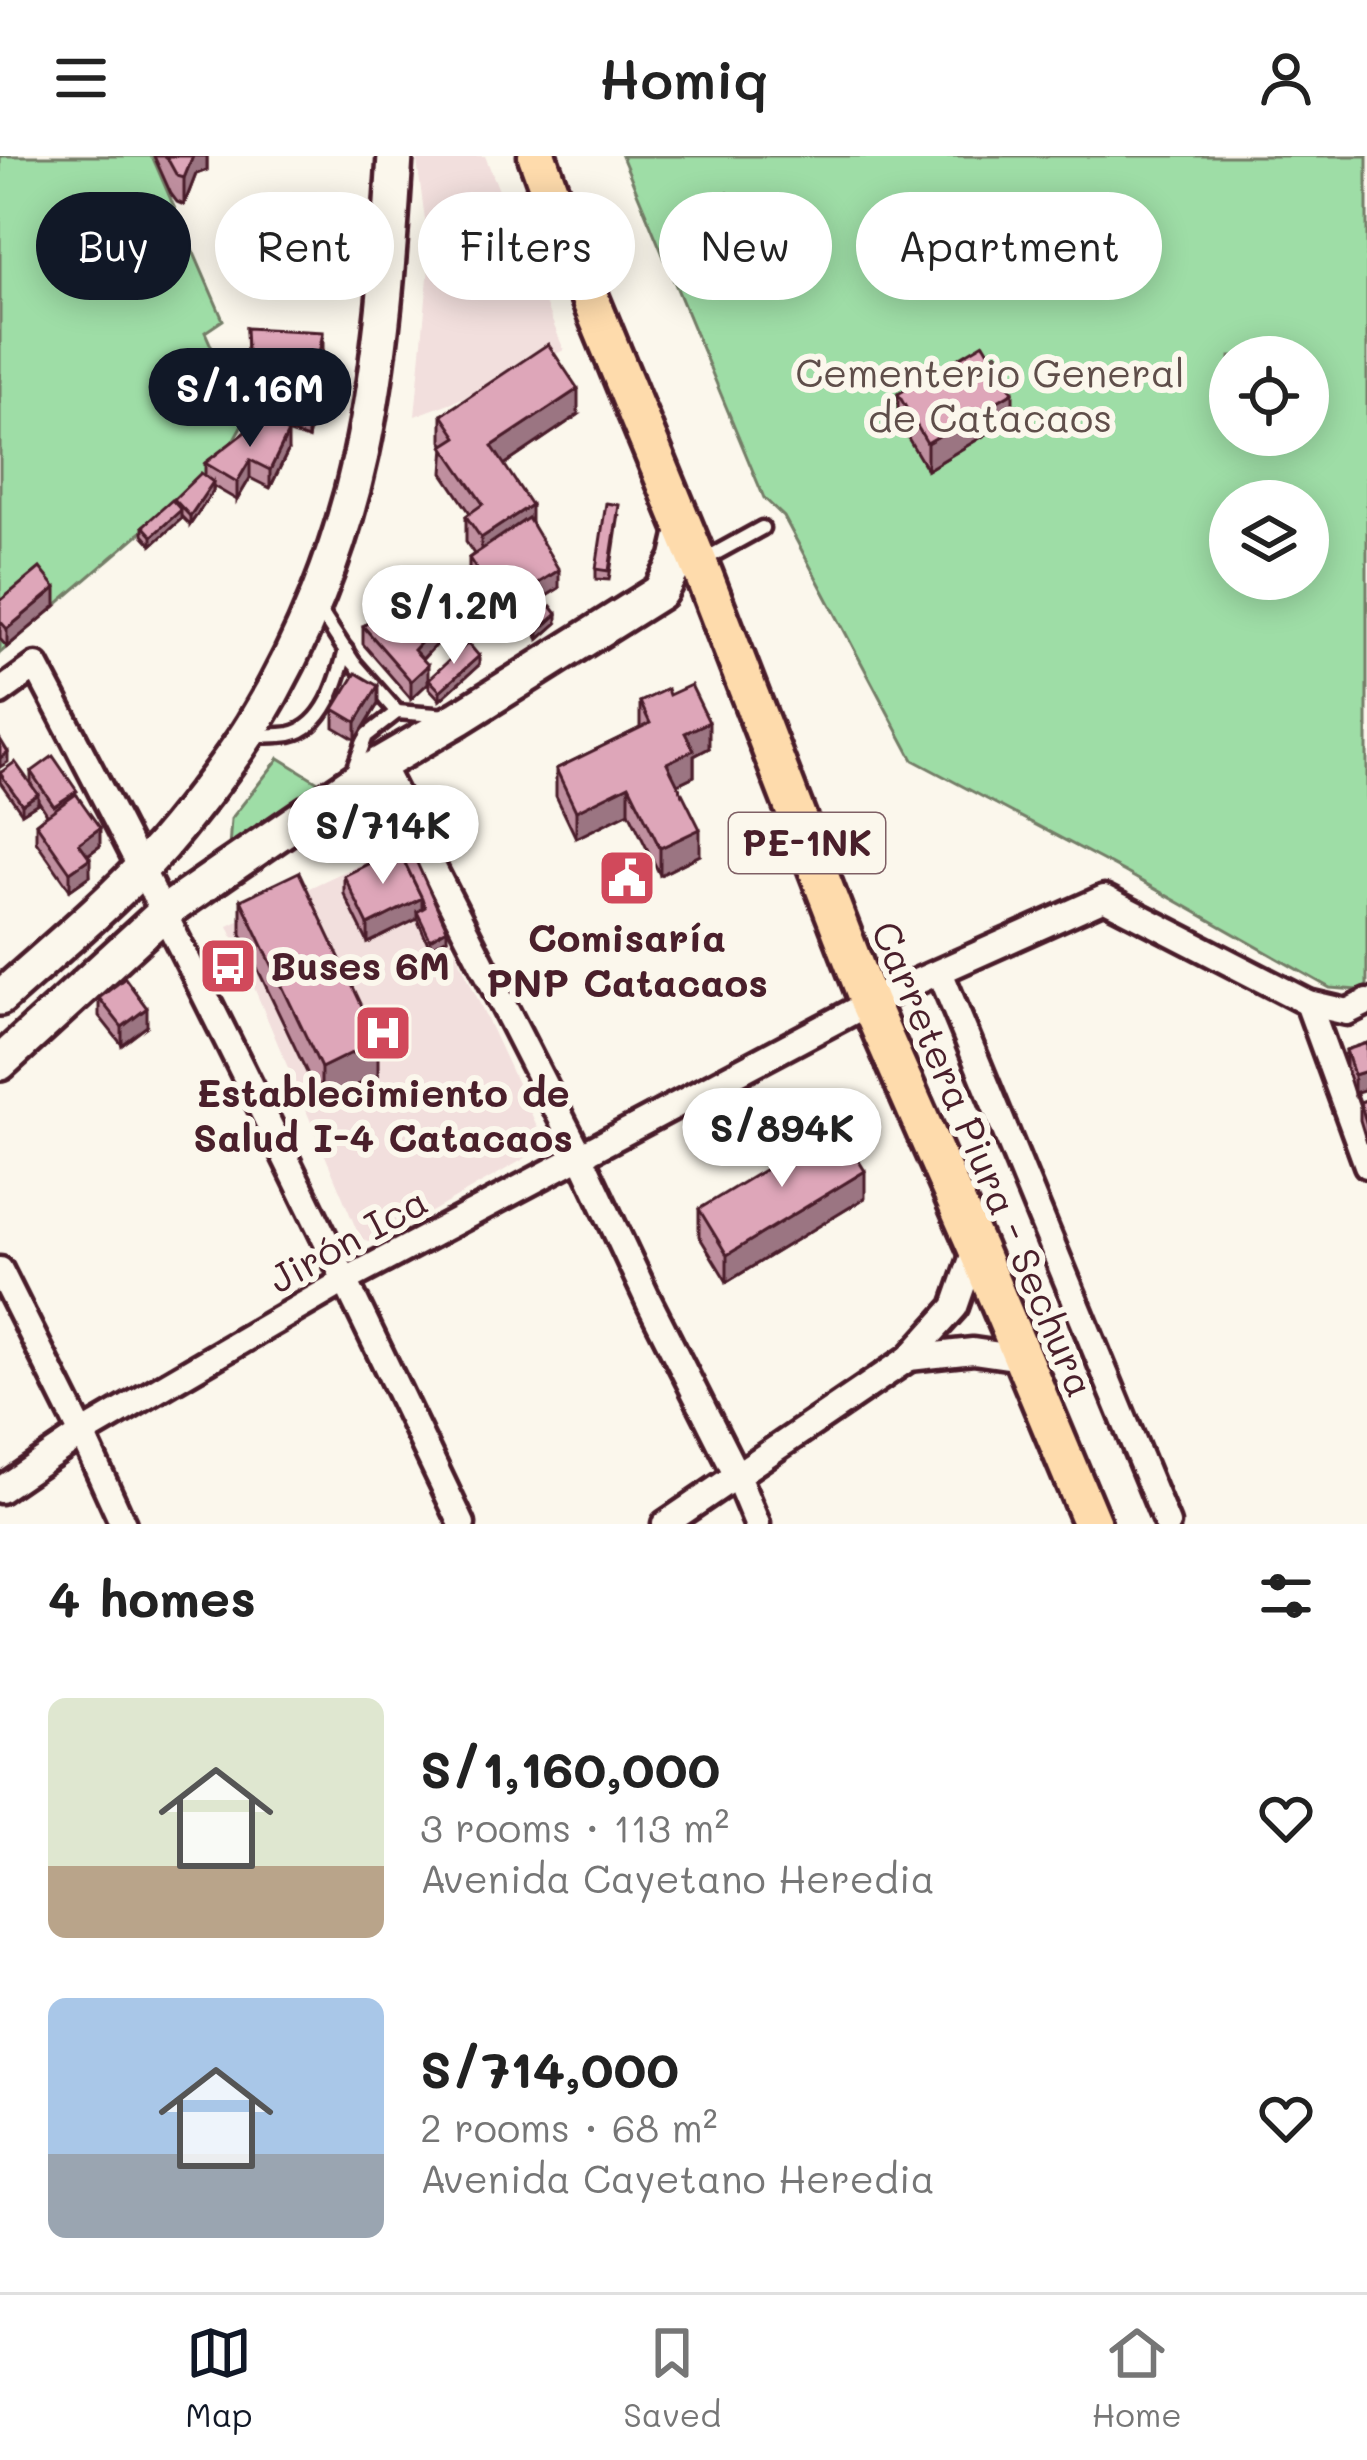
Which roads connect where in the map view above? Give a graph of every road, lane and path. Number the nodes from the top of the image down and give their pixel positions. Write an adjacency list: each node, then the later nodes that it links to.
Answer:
1 (395, 156): 6 (main road)
2 (537, 156): 4 (main road, Carretera Piura - Sechura / PE-1NK)
3 (762, 528): 4 (lane)
4 (692, 546): 5 (main road); 7 (main road, Carretera Piura - Sechura / PE-1NK)
5 (660, 592): 7 (main road); 11 (main road)
6 (314, 602): 8 (lane); 12 (main road)
7 (716, 605): 20 (main road, Carretera Piura - Sechura / PE-1NK)
8 (346, 650): 10 (lane); 12 (lane)
9 (0, 692): 15 (street)
10 (397, 712): 11 (lane); 14 (lane)
11 (459, 718): 13 (main road)
12 (244, 736): 15 (main road)
13 (380, 764): 14 (main road); 23 (street)
14 (348, 785): 16 (main road)
15 (142, 866): 16 (street); 18 (main road)
16 (165, 913): 22 (main road); 27 (street)
17 (940, 972): 20 (street, Jirón Ica); 21 (street, Jirón Ica); 38 (street)
18 (0, 998)
19 (1367, 1002): 21 (street)
20 (868, 1003): 23 (street, Jirón Ica); 25 (main road, Carretera Piura - Sechura / PE-1NK)
21 (1308, 1003): 24 (street)
22 (0, 1063)
23 (580, 1155): 27 (street, Jirón Ica); 31 (street)
24 (1367, 1165)
25 (976, 1247): 28 (street); 29 (main road, Carretera Piura - Sechura / PE-1NK)
26 (0, 1270): 30 (street)
27 (346, 1280): 30 (street, Jirón Ica); 34 (street)
28 (909, 1358): 29 (street); 31 (street)
29 (1021, 1358): 37 (main road, Carretera Piura - Sechura / PE-1NK)
30 (82, 1434): 32 (street, Jirón Ica); 33 (street)
31 (737, 1476): 35 (street); 36 (street)
32 (0, 1490)
33 (123, 1524)
34 (462, 1524)
35 (665, 1524)
36 (757, 1524)
37 (1092, 1524)
38 (1167, 1524)

